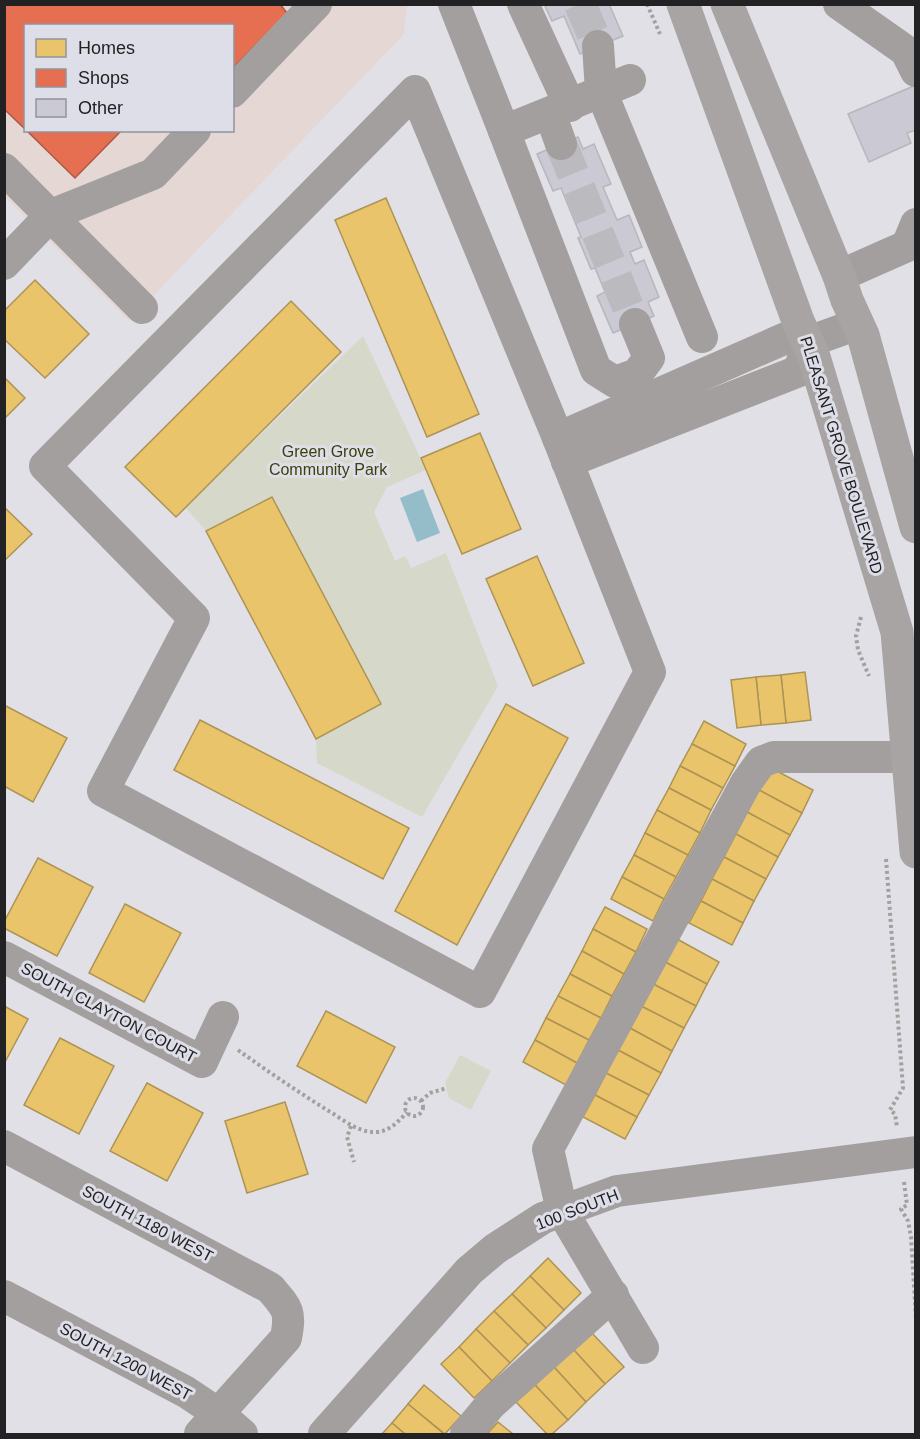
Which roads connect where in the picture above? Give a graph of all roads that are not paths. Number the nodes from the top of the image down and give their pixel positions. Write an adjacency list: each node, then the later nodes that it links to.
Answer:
1 (316, 4): 10 (street)
2 (454, 4): 13 (street)
3 (523, 4): 12 (street)
4 (683, 4): 25 (main road, PLEASANT GROVE BOULEVARD)
5 (728, 4): 20 (main road)
6 (839, 4): 8 (street)
7 (598, 46): 11 (street)
8 (915, 71)
9 (630, 80): 11 (street)
10 (234, 90)
11 (601, 92): 12 (street); 24 (street)
12 (560, 110): 13 (street); 15 (street)
13 (504, 131): 22 (street)
14 (193, 132): 17 (street)
15 (561, 144)
16 (4, 170): 17 (street)
17 (44, 222): 19 (street); 21 (street)
18 (915, 224): 20 (street)
19 (4, 264)
20 (840, 276): 23 (main road)
21 (142, 308)
22 (635, 324)
23 (858, 324): 25 (street); 29 (main road)
24 (702, 337)
25 (808, 342): 26 (street); 27 (street); 30 (main road, PLEASANT GROVE BOULEVARD)
26 (738, 358): 27 (street); 28 (street)
27 (749, 391): 28 (street)
28 (562, 450): 28 (street)
29 (915, 527)
30 (907, 757): 31 (main road, PLEASANT GROVE BOULEVARD); 36 (street)
31 (915, 852)
32 (4, 957): 33 (street, SOUTH CLAYTON COURT)
33 (219, 1026)
34 (4, 1146): 40 (street, SOUTH 1180 WEST)
35 (915, 1152): 36 (street, 100 SOUTH)
36 (562, 1211): 37 (street); 41 (street, 100 SOUTH)
37 (613, 1295): 39 (street); 42 (street)
38 (7, 1302): 40 (street, SOUTH 1200 WEST)
39 (643, 1348)
40 (220, 1428)
41 (324, 1434)
42 (466, 1434)

